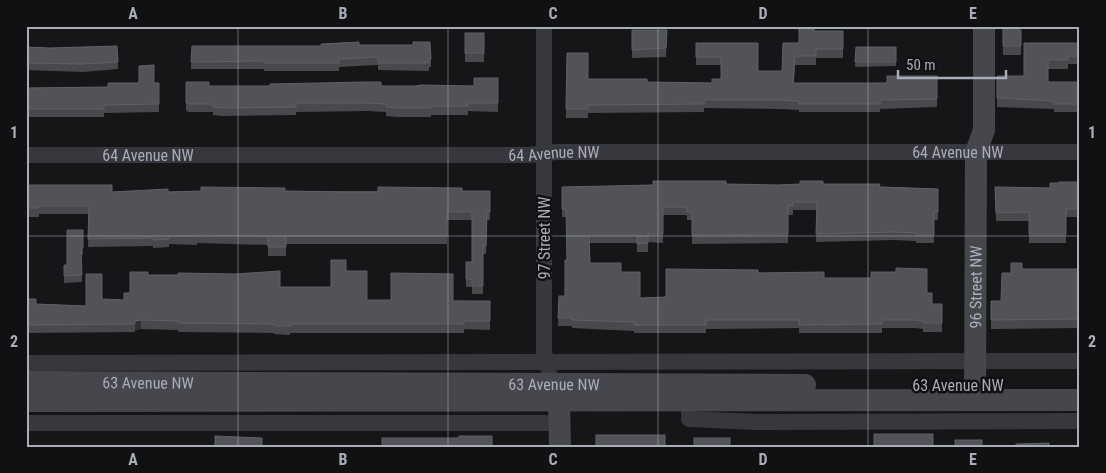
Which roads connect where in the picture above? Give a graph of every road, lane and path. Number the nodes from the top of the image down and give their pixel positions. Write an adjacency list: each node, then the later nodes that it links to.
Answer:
1 (544, 26): 6 (street, 97 Street NW)
2 (969, 26): 4 (main road, 96 Street NW)
3 (984, 26): 4 (main road, 96 Street NW)
4 (976, 152): 5 (street, 64 Avenue NW); 6 (street, 64 Avenue NW); 8 (main road, 96 Street NW)
5 (1080, 152)
6 (544, 153): 7 (street, 64 Avenue NW); 11 (street, 97 Street NW)
7 (26, 155)
8 (975, 361): 9 (street, 63 Avenue NW); 11 (street, 63 Avenue NW); 15 (main road, 96 Street NW)
9 (1080, 361)
10 (26, 363): 11 (street, 63 Avenue NW)
11 (546, 363): 14 (street, 97 Street NW)
12 (26, 382): 14 (main road, 63 Avenue NW)
13 (1080, 385): 15 (main road, 63 Avenue NW)
14 (556, 392): 15 (main road, 63 Avenue NW); 17 (main road, 63 Avenue NW); 18 (main road, 63 Avenue NW); 22 (main road, 97 Street NW)
15 (975, 392): 16 (main road, 63 Avenue NW); 18 (main road, 63 Avenue NW); 19 (street, 96 Street NW)
16 (1080, 400)
17 (26, 401)
18 (689, 401): 19 (street)
19 (976, 421): 20 (street)
20 (1080, 421)
21 (26, 423): 22 (street)
22 (560, 423): 23 (main road, 97 Street NW)
23 (560, 447)

